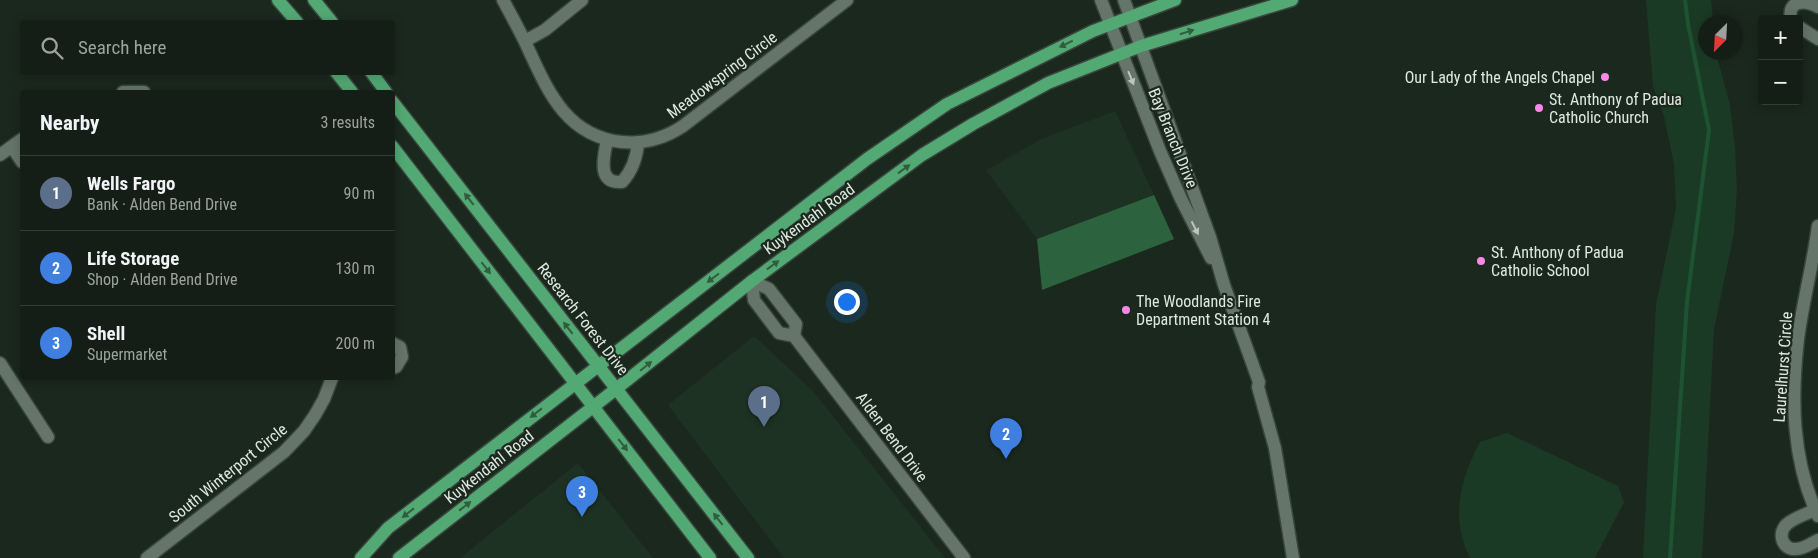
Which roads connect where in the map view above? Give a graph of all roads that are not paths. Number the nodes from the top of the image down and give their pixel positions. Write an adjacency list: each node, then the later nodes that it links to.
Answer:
1 (278, 0): 13 (main road)
2 (314, 0): 14 (main road)
3 (503, 0): 18 (street, Meadowspring Circle)
4 (582, 0): 18 (street)
5 (847, 0): 28 (street, Meadowspring Circle)
6 (1101, 0): 15 (street, Bay Branch Drive)
7 (1124, 0): 12 (street, Bay Branch Drive)
8 (1175, 0): 12 (main road, Kuykendahl Road)
9 (1292, 0): 19 (main road, Kuykendahl Road, one-way to 9)
10 (1818, 6): 11 (street)
11 (1791, 15)
12 (1130, 17): 15 (main road, Kuykendahl Road); 19 (street, Bay Branch Drive)
13 (294, 20)
14 (330, 20)
15 (1111, 24): 20 (street, Bay Branch Drive); 39 (main road, Kuykendahl Road, one-way to 39)
16 (1803, 29): 17 (street)
17 (1818, 38)
18 (525, 41): 26 (street, Meadowspring Circle)
19 (1141, 46): 20 (main road, Kuykendahl Road); 35 (street, Bay Branch Drive)
20 (1121, 54): 34 (main road, Kuykendahl Road, one-way to 20); 35 (street, Bay Branch Drive, one-way to 35)
21 (338, 75): 23 (main road)
22 (373, 75): 24 (main road)
23 (350, 90)
24 (384, 90)
25 (395, 105): 39 (main road, Research Forest Drive, one-way to 25)
26 (606, 139): 28 (street, Meadowspring Circle); 28 (street)
27 (20, 141): 29 (street)
28 (638, 142)
29 (12, 147): 31 (street); 32 (street)
30 (395, 150): 42 (main road, one-way to 42)
31 (0, 155)
32 (20, 159)
33 (1818, 226): 46 (street, Laurelhurst Circle)
34 (752, 281): 36 (street, Alden Bend Drive); 36 (street, Alden Bend Drive); 43 (main road, Kuykendahl Road, one-way to 34)
35 (1224, 285): 54 (street, Bay Branch Drive)
36 (794, 336): 53 (street, Alden Bend Drive)
37 (395, 344): 40 (street)
38 (0, 363): 45 (street)
39 (598, 366): 42 (main road, Kuykendahl Road); 43 (main road, Research Forest Drive)
40 (395, 367)
41 (331, 380): 48 (street, South Winterport Circle)
42 (575, 383): 44 (main road); 49 (main road, Kuykendahl Road, one-way to 49)
43 (616, 389): 44 (main road, Kuykendahl Road); 52 (main road, Research Forest Drive, one-way to 43)
44 (593, 406): 50 (main road, Kuykendahl Road, one-way to 44); 51 (main road, one-way to 51)
45 (48, 437)
46 (1816, 513): 47 (street, Laurelhurst Circle)
47 (1818, 540)
48 (147, 558)
49 (361, 558)
50 (399, 558)
51 (710, 558)
52 (748, 558)
53 (964, 558)
54 (1293, 558)

